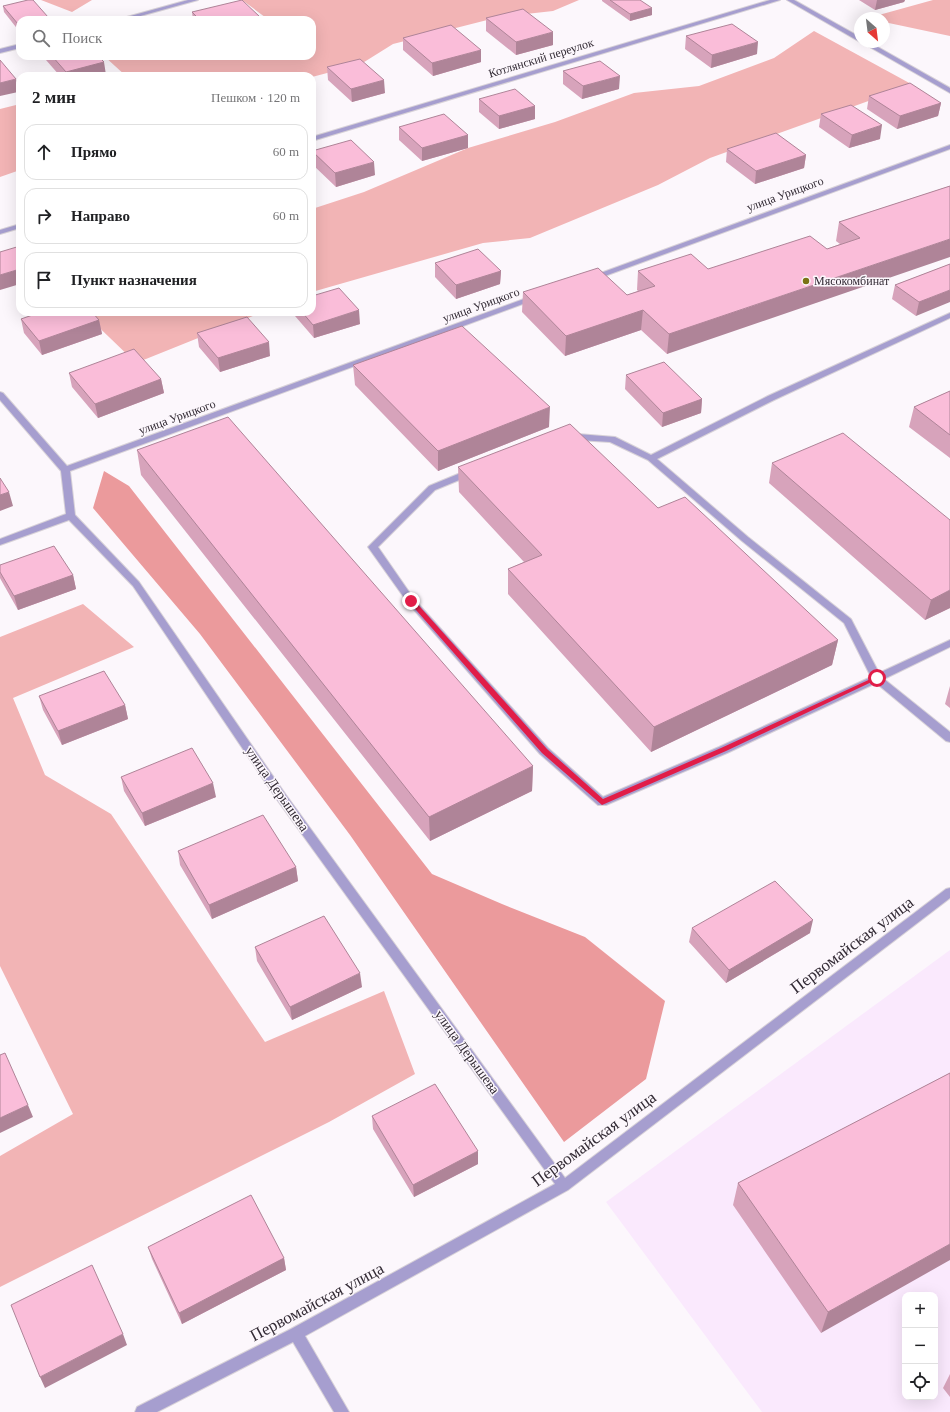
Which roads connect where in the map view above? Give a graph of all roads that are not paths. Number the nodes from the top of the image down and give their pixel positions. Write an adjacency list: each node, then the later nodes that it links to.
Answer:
1 (195, 0): 4 (street)
2 (777, 0): 10 (street, Котлянский переулок)
3 (790, 0): 5 (street)
4 (133, 16)
5 (854, 37)
6 (16, 47): 8 (street)
7 (875, 48): 9 (street)
8 (0, 51)
9 (950, 91)
10 (316, 138)
11 (950, 146): 14 (street, улица Урицкого)
12 (16, 227): 13 (street)
13 (0, 232)
14 (583, 281)
15 (545, 295): 19 (street, улица Урицкого)
16 (950, 315): 18 (street)
17 (0, 394): 19 (street)
18 (651, 458): 23 (street); 23 (street)
19 (65, 470): 20 (street)
20 (71, 516): 21 (street); 26 (street, улица Дерышева)
21 (0, 542)
22 (950, 643): 23 (street)
23 (877, 678): 24 (street)
24 (950, 738)
25 (950, 892): 26 (street, Первомайская улица)
26 (564, 1186): 27 (street, Первомайская улица)
27 (296, 1334): 28 (street, Первомайская улица); 29 (street)
28 (142, 1412)
29 (342, 1412)

